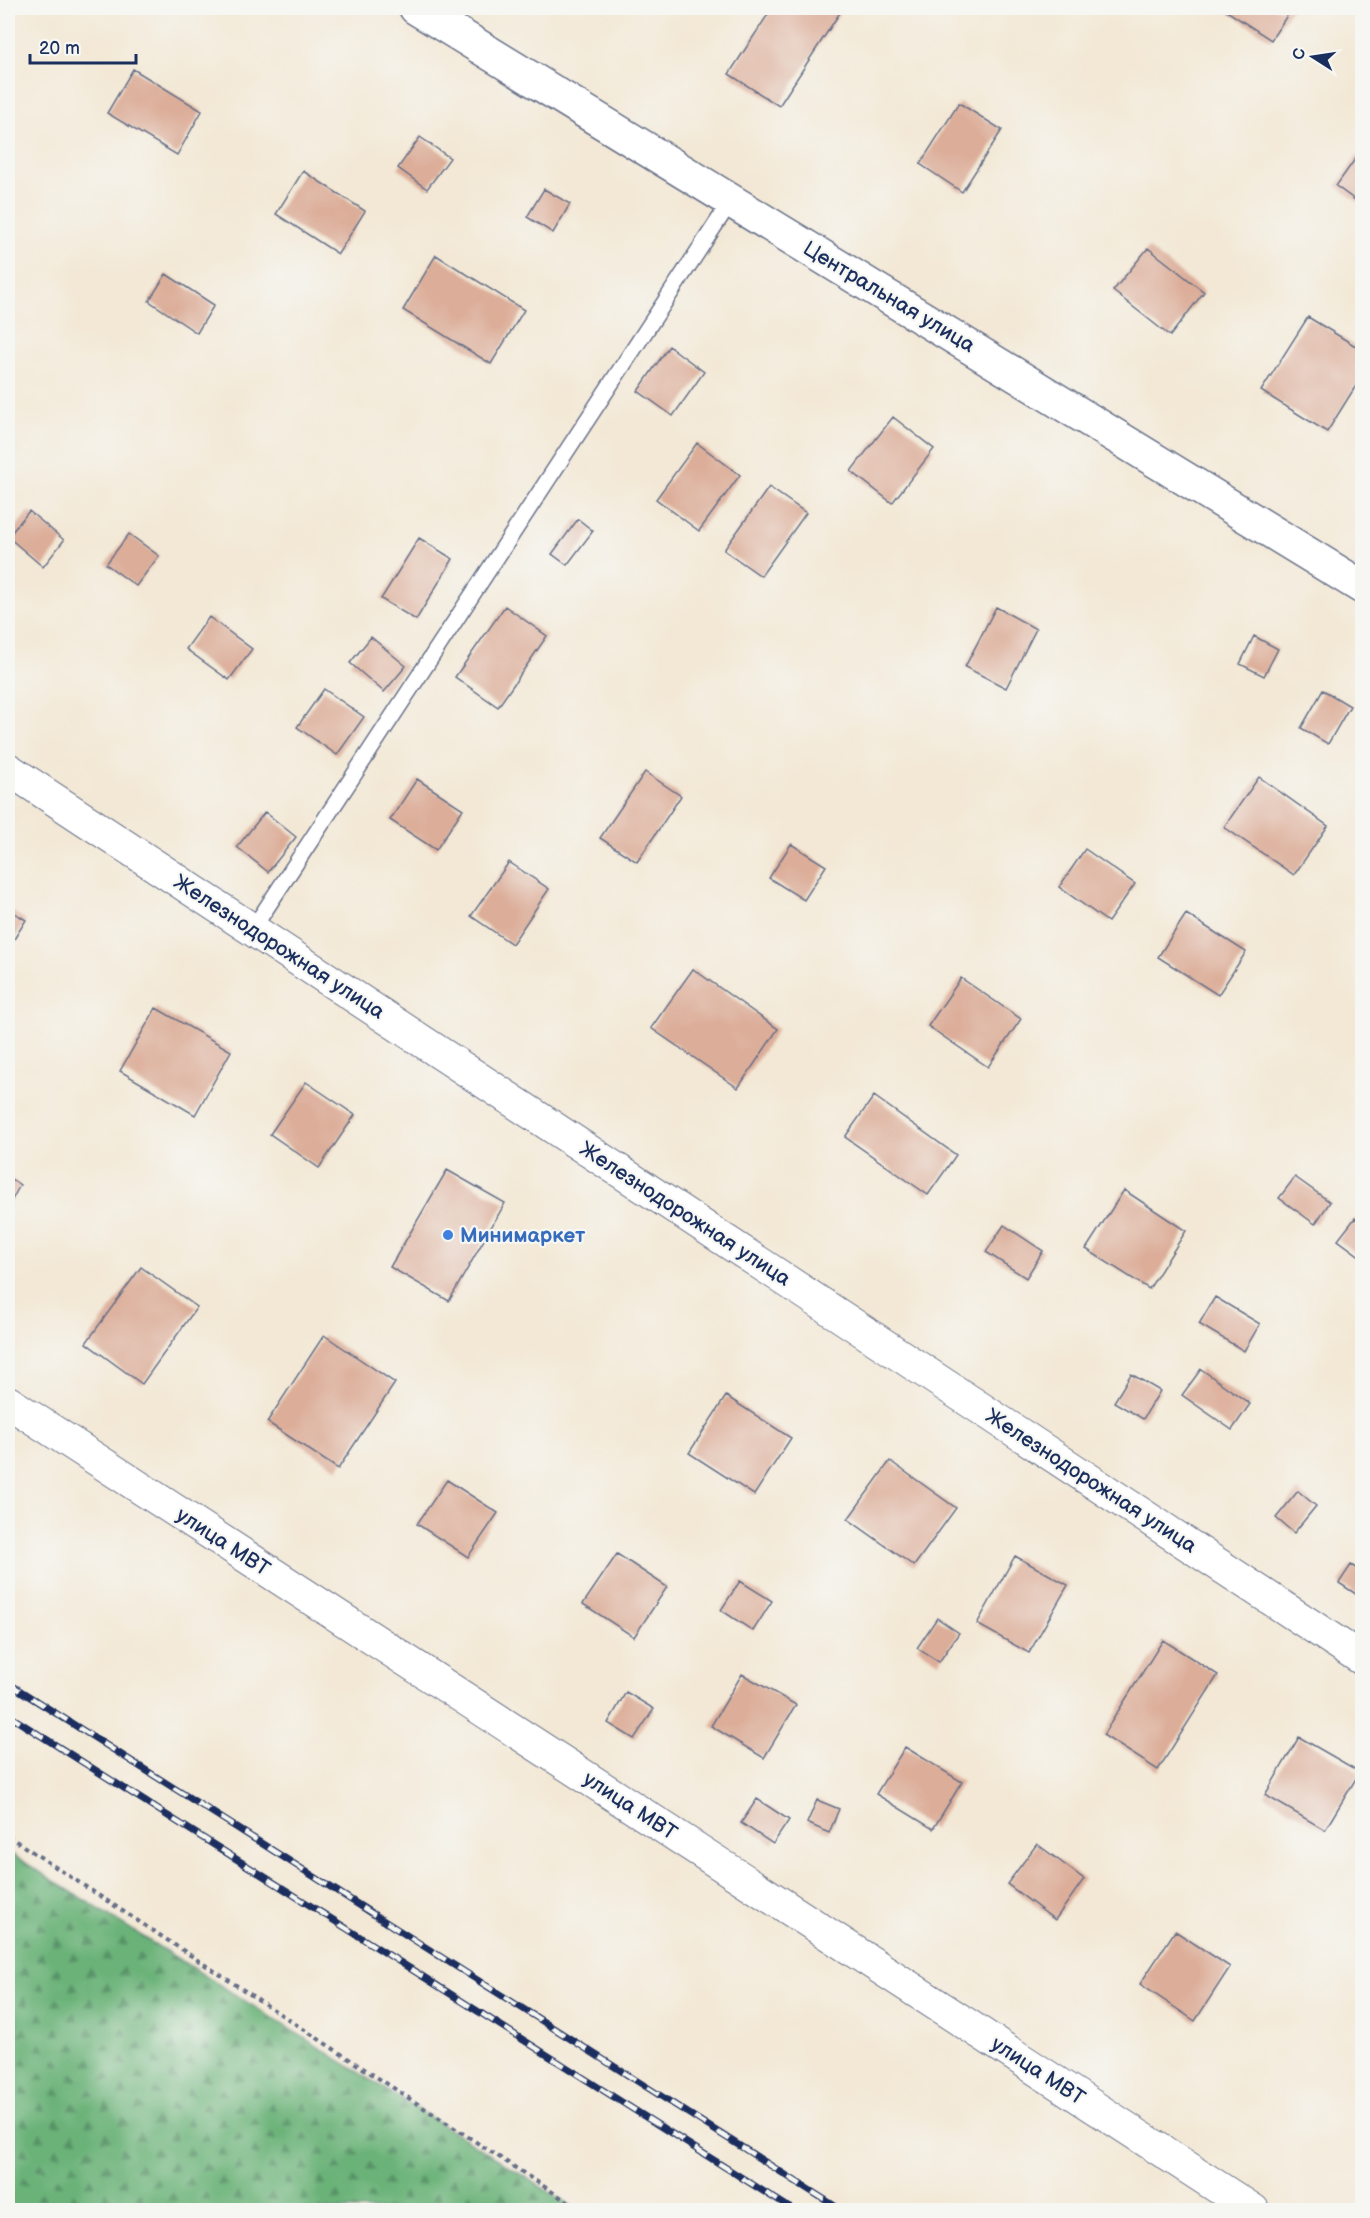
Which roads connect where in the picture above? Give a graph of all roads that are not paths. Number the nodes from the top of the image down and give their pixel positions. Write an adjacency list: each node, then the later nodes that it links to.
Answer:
1 (416, 8): 2 (street, Центральная улица)
2 (731, 201): 3 (street, Центральная улица); 5 (lane)
3 (1362, 587)
4 (8, 769): 5 (street, Железнодорожная улица)
5 (252, 930): 7 (street, Железнодорожная улица)
6 (8, 1402): 8 (street, улица МВТ)
7 (1362, 1659)
8 (1253, 2211)

